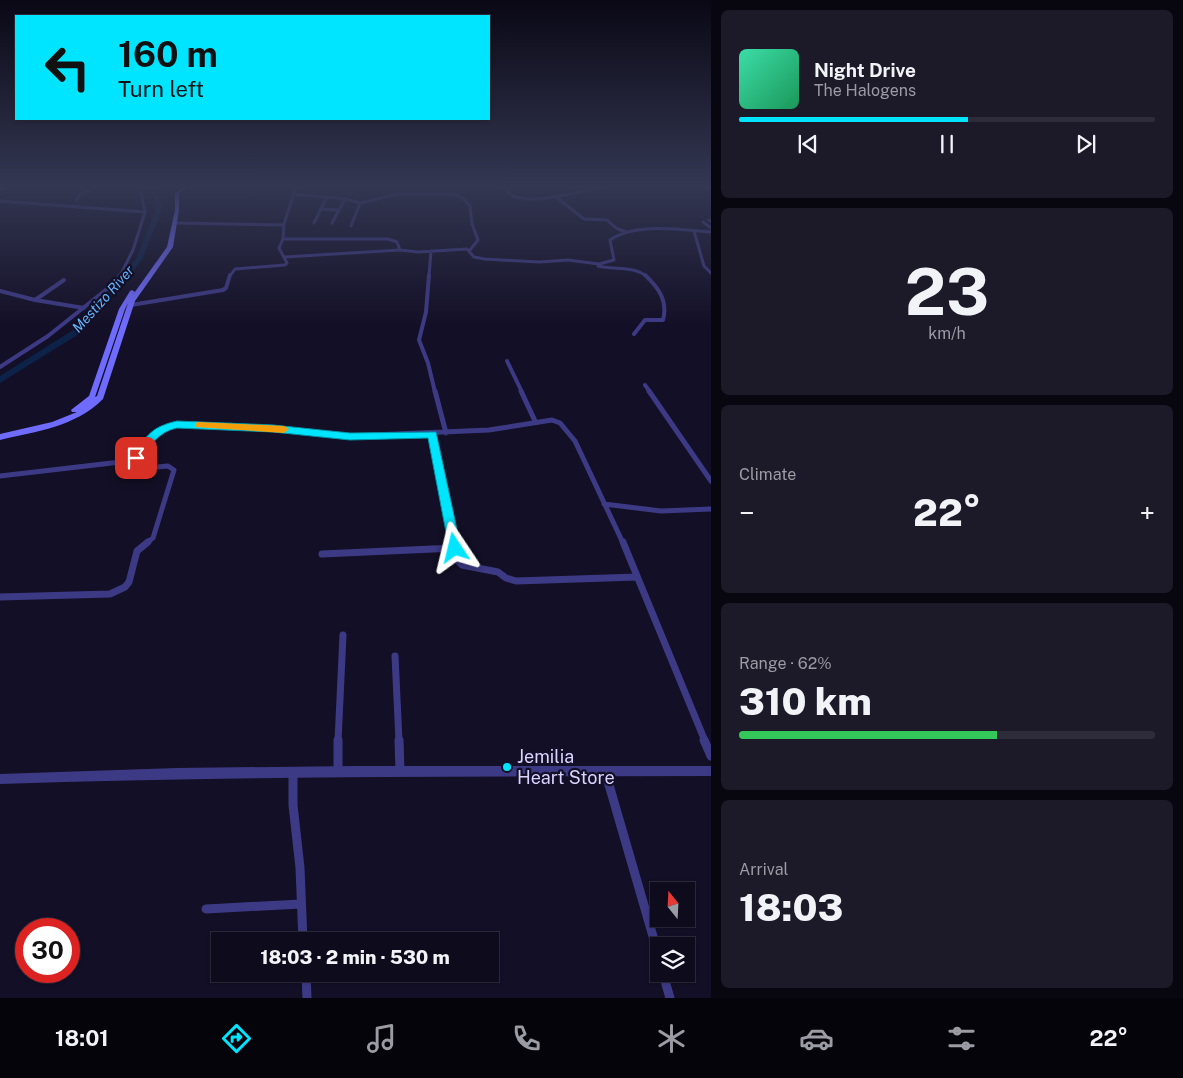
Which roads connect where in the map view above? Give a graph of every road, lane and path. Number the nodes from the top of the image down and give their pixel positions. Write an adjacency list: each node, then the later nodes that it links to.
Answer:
1 (139, 234): 19 (street)
2 (169, 234): 22 (main road)
3 (172, 234): 18 (main road)
4 (283, 234): 8 (street)
5 (476, 234): 10 (street)
6 (621, 234): 13 (street)
7 (695, 234): 14 (street)
8 (283, 239): 9 (street); 12 (street)
9 (400, 250): 11 (street); 12 (street)
10 (470, 250): 11 (street); 13 (street)
11 (431, 251): 28 (street)
12 (285, 257): 18 (street)
13 (596, 264): 20 (street)
14 (710, 273)
15 (64, 280): 17 (street)
16 (0, 291): 17 (street)
17 (35, 300): 19 (street)
18 (131, 305): 21 (main road)
19 (84, 308): 24 (street)
20 (634, 334)
21 (116, 351): 22 (main road); 30 (main road)
22 (108, 352): 27 (main road)
23 (506, 361): 26 (street)
24 (0, 367)
25 (645, 385): 33 (street)
26 (535, 421): 28 (street); 34 (street)
27 (0, 432)
28 (446, 433): 29 (street)
29 (433, 434): 31 (street); 36 (street)
30 (0, 436)
31 (136, 458): 32 (street); 39 (street)
32 (0, 476)
33 (710, 480)
34 (604, 504): 35 (street); 38 (street)
35 (710, 509)
36 (455, 548): 37 (street); 38 (street)
37 (322, 554)
38 (637, 577): 42 (street)
39 (0, 597)
40 (343, 634): 45 (street)
41 (395, 656): 46 (street)
42 (710, 756)
43 (605, 771): 44 (street); 46 (street); 52 (street)
44 (710, 771)
45 (338, 772): 46 (street); 47 (street)
46 (400, 772)
47 (293, 773): 48 (street); 49 (street)
48 (0, 779)
49 (301, 904): 50 (street); 51 (street)
50 (206, 909)
51 (303, 932)
52 (654, 937)
53 (306, 982): 55 (street)
54 (665, 982): 56 (street)
55 (307, 998)
56 (670, 998)

